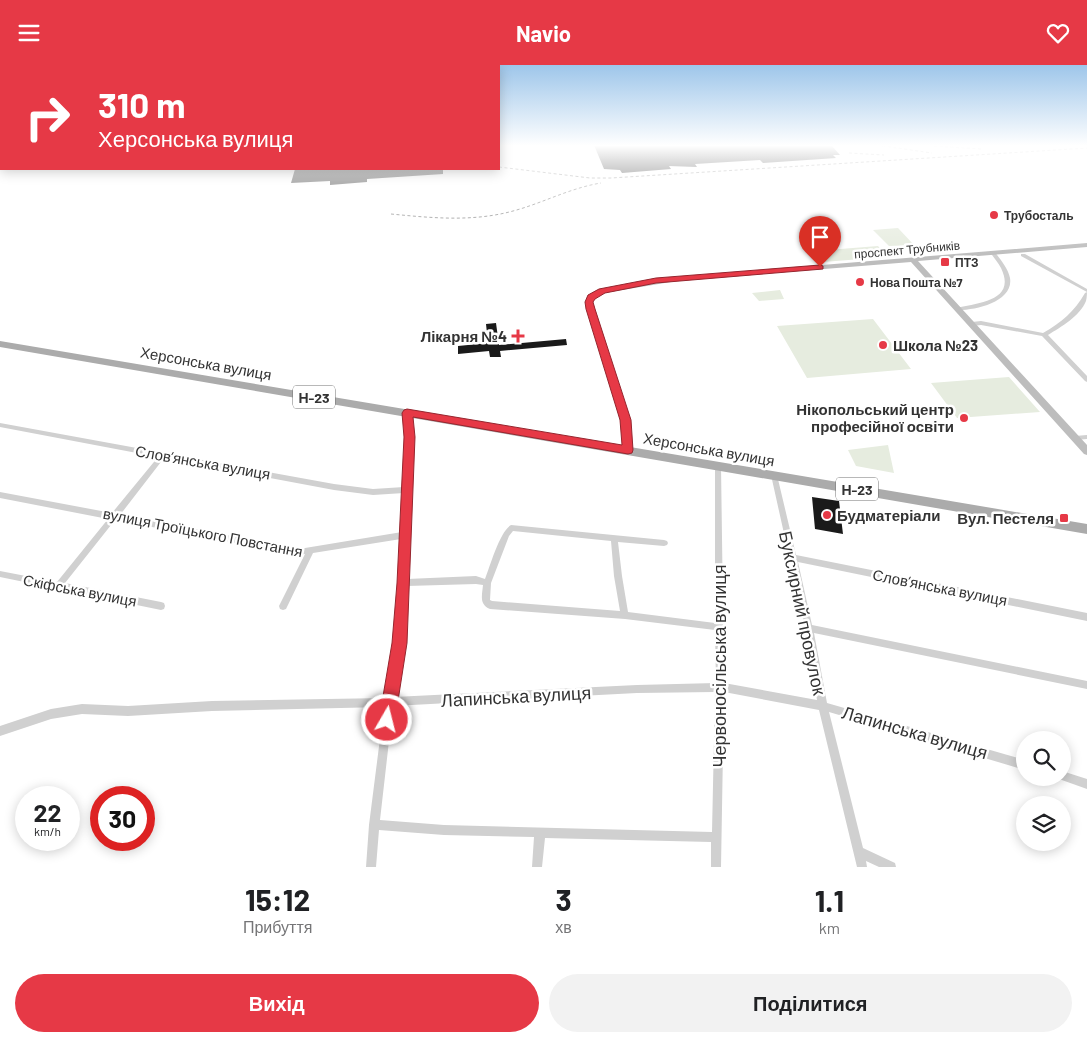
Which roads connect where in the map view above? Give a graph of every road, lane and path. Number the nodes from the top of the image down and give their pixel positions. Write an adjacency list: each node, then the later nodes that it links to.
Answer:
1 (1087, 245): 2 (main road, проспект Трубників)
2 (992, 252): 4 (main road, проспект Трубників); 6 (street)
3 (1023, 255): 5 (street)
4 (912, 259): 6 (main road); 15 (main road, проспект Трубників)
5 (1087, 292): 8 (street)
6 (958, 309): 7 (main road)
7 (972, 324): 8 (street); 14 (main road)
8 (1044, 335): 10 (street)
9 (0, 344): 11 (main road, Херсонська вулиця / Н-23)
10 (1087, 380)
11 (407, 413): 15 (main road, Херсонська вулиця / Н-23); 20 (street)
12 (0, 425): 17 (street, Словʼянська вулиця)
13 (1087, 437): 14 (street)
14 (1075, 438): 16 (main road)
15 (628, 450): 18 (main road, Херсонська вулиця / Н-23)
16 (1087, 451)
17 (163, 455): 20 (street, Словʼянська вулиця); 22 (street)
18 (718, 465): 19 (main road, Херсонська вулиця / Н-23); 37 (street, Червоносільська вулиця)
19 (774, 475): 23 (main road, Херсонська вулиця / Н-23); 28 (street, Буксирний провулок)
20 (407, 490): 24 (street)
21 (0, 495): 22 (street, вулиця Троїцького Повстання)
22 (114, 515): 27 (street, вулиця Троїцького Повстання); 32 (street)
23 (1087, 529)
24 (406, 535): 27 (street, вулиця Троїцького Повстання); 30 (street)
25 (614, 538): 26 (street); 31 (street); 35 (street)
26 (664, 543)
27 (310, 552): 34 (street)
28 (793, 558): 36 (street, Словʼянська вулиця); 38 (street, Буксирний провулок)
29 (0, 574): 32 (street, Скіфська вулиця)
30 (404, 583): 31 (street); 41 (street)
31 (487, 583): 35 (street)
32 (59, 585): 33 (street, Скіфська вулиця)
33 (161, 606)
34 (283, 606)
35 (625, 615): 37 (street)
36 (1087, 617)
37 (719, 627): 40 (street, Червоносільська вулиця)
38 (809, 629): 39 (street); 42 (street, Буксирний провулок)
39 (1087, 685)
40 (720, 687): 41 (street, Лапинська вулиця); 42 (street, Лапинська вулиця); 49 (street, Червоносільська вулиця)
41 (389, 702): 43 (street, Лапинська вулиця); 47 (street)
42 (822, 706): 44 (street, Лапинська вулиця); 50 (street, Буксирний провулок)
43 (0, 731)
44 (1016, 762)
45 (1071, 779): 46 (street)
46 (1087, 784)
47 (374, 825): 48 (street); 51 (street)
48 (540, 832): 49 (street); 52 (street)
49 (717, 837): 53 (street, Червоносільська вулиця)
50 (858, 852): 54 (street, Буксирний провулок); 55 (street)
51 (371, 867)
52 (538, 867)
53 (716, 867)
54 (862, 867)
55 (891, 867)

